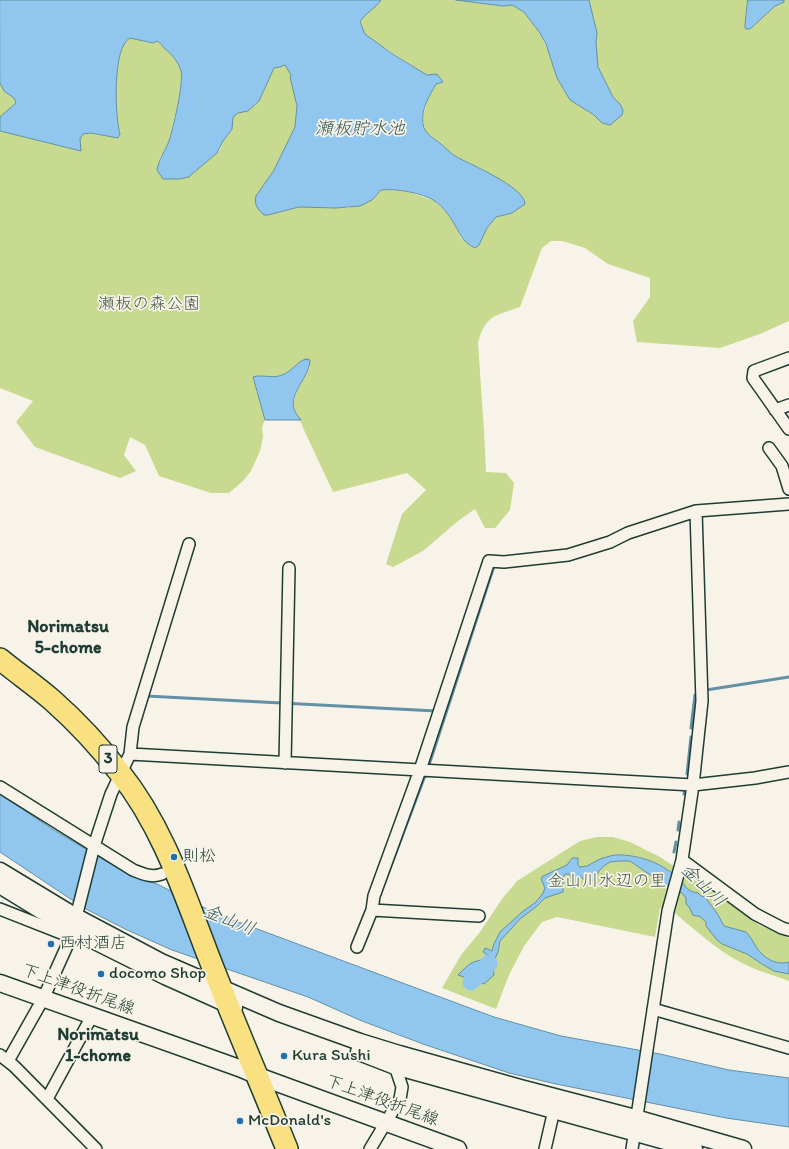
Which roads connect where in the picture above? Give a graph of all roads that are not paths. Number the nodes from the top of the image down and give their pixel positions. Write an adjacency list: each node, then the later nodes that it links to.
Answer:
1 (789, 358): 3 (street)
2 (789, 405): 3 (street)
3 (775, 410): 4 (street)
4 (789, 429)
5 (769, 448): 6 (street)
6 (789, 489)
7 (789, 504): 8 (street)
8 (696, 511): 15 (street); 18 (street)
9 (189, 544): 13 (street)
10 (289, 568): 14 (street)
11 (0, 659): 17 (highway, 3)
12 (0, 674): 17 (highway, 3)
13 (130, 754): 14 (street); 17 (street)
14 (285, 763): 15 (street)
15 (420, 770): 18 (street); 26 (street)
16 (789, 772): 18 (street)
17 (118, 779): 20 (street); 23 (highway, 3)
18 (693, 785): 21 (street)
19 (0, 787): 20 (street)
20 (94, 846): 23 (street); 28 (street)
21 (682, 860): 29 (street); 35 (street)
22 (0, 871): 28 (street)
23 (169, 880): 31 (highway, 3)
24 (0, 885): 28 (street)
25 (0, 909): 28 (street)
26 (372, 910): 27 (street); 30 (street)
27 (479, 916)
28 (75, 921): 31 (street); 33 (street); 34 (street)
29 (789, 930)
30 (357, 947)
31 (204, 969): 33 (highway, 3)
32 (0, 983): 34 (street, 下上津役折尾線)
33 (221, 997): 39 (street); 40 (highway, 3); 43 (street)
34 (43, 999): 36 (street, 下上津役折尾線); 38 (street)
35 (653, 1009): 37 (street); 43 (street)
36 (92, 1016): 40 (street, 下上津役折尾線); 41 (street)
37 (789, 1048)
38 (4, 1058): 41 (street)
39 (395, 1066): 42 (street); 44 (street)
40 (248, 1072): 44 (street, 下上津役折尾線); 46 (highway, 3); 47 (highway, 3)
41 (47, 1099): 45 (street)
42 (554, 1110): 43 (street); 50 (street)
43 (636, 1118): 51 (street); 52 (street); 53 (street)
44 (385, 1123): 48 (street); 49 (street, 下上津役折尾線)
45 (96, 1149)
46 (272, 1149)
47 (286, 1149)
48 (370, 1149)
49 (458, 1149)
50 (546, 1149)
51 (632, 1149)
52 (694, 1149)
53 (743, 1149)

